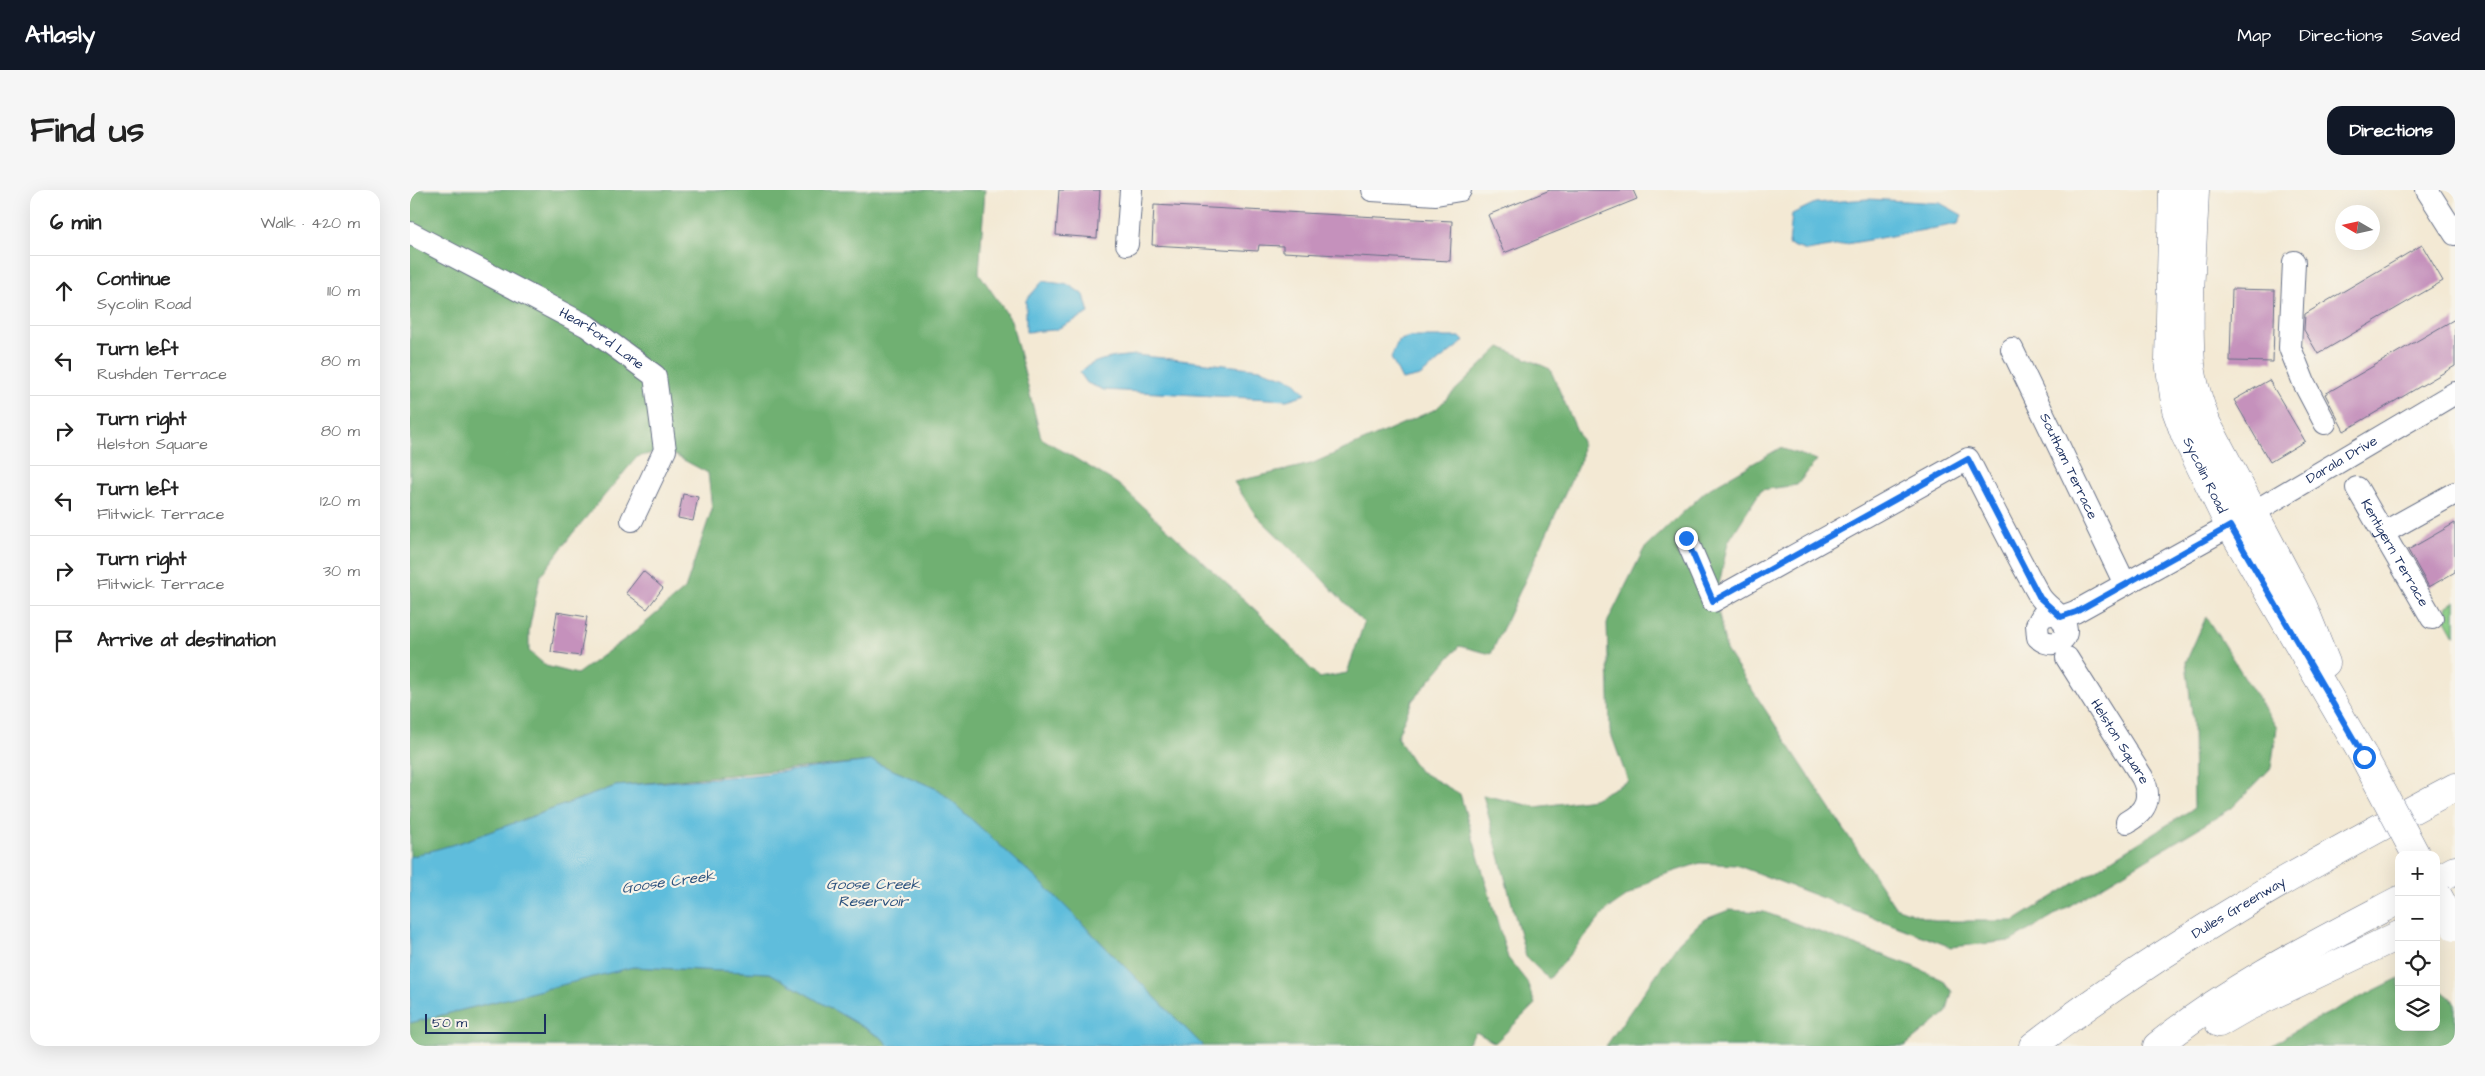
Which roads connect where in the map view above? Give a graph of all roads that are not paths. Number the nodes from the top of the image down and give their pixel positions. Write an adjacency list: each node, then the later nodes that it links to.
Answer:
1 (1131, 190): 9 (street)
2 (1372, 190): 3 (street)
3 (1460, 190)
4 (2173, 190): 18 (main road, Sycolin Road)
5 (2195, 190): 16 (main road, Sycolin Road)
6 (2427, 190): 8 (street)
7 (410, 233): 17 (street, Hearford Lane)
8 (2455, 234)
9 (1127, 244)
10 (2294, 262): 13 (street)
11 (2012, 349): 21 (street, Southam Terrace)
12 (2455, 393): 16 (street, Darala Drive)
13 (2325, 423)
14 (2357, 488): 19 (street, Kentigern Terrace)
15 (2455, 493): 19 (street)
16 (2253, 512): 18 (street, Darala Drive); 24 (main road, Sycolin Road)
17 (632, 520)
18 (2230, 526): 21 (street, Darala Drive); 24 (main road, Sycolin Road)
19 (2383, 533): 22 (street, Kentigern Terrace)
20 (1686, 538): 23 (street, Helston Square)
21 (2125, 584): 23 (street, Darala Drive)
22 (2432, 618)
23 (2058, 624): 26 (street, Helston Square)
24 (2364, 757): 27 (main road, Sycolin Road, bridge)
25 (2455, 787): 36 (main road, Dulles Greenway)
26 (2127, 822)
27 (2414, 851)
28 (2455, 870): 29 (main road)
29 (2440, 878)
30 (2438, 896): 34 (main road, bridge)
31 (2395, 902): 37 (main road)
32 (2455, 906): 33 (main road)
33 (2440, 914)
34 (2455, 927)
35 (2395, 936): 38 (main road)
36 (2033, 1046)
37 (2157, 1046)
38 (2179, 1046)

